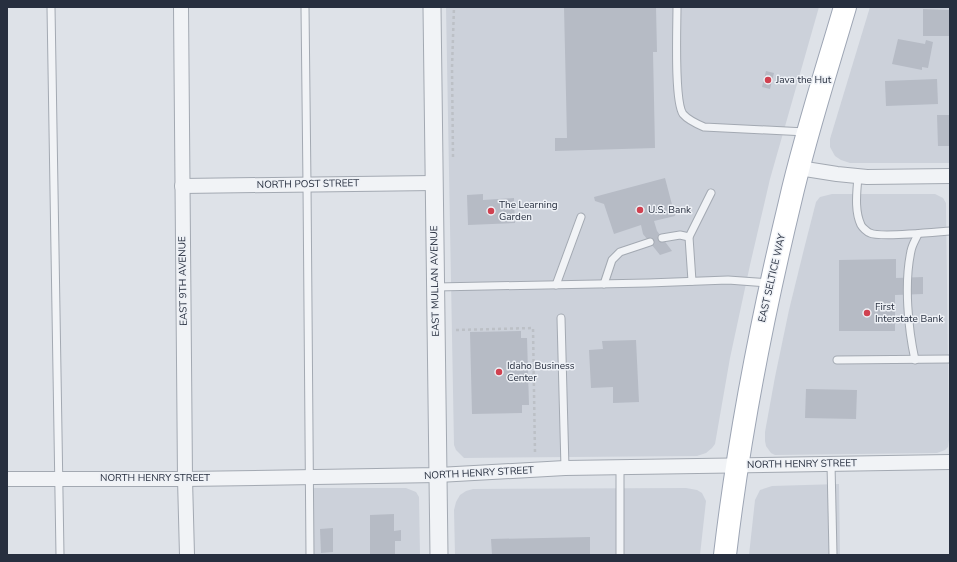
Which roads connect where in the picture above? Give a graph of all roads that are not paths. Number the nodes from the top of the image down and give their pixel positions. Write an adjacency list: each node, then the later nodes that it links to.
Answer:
1 (51, 7): 37 (lane)
2 (181, 7): 13 (street, EAST 9TH AVENUE)
3 (305, 7): 12 (lane)
4 (432, 7): 11 (street, EAST MULLAN AVENUE)
5 (677, 7): 7 (lane)
6 (845, 7): 7 (main road, EAST SELTICE WAY)
7 (808, 132): 8 (main road, EAST SELTICE WAY)
8 (799, 168): 9 (street); 22 (main road, EAST SELTICE WAY)
9 (858, 176): 10 (street); 17 (lane)
10 (950, 176)
11 (434, 183): 12 (street, NORTH POST STREET); 25 (street, EAST MULLAN AVENUE)
12 (308, 184): 13 (street, NORTH POST STREET); 36 (lane)
13 (182, 186): 39 (street, EAST 9TH AVENUE)
14 (711, 193): 18 (lane)
15 (581, 217): 24 (lane)
16 (950, 231): 17 (lane)
17 (918, 234): 29 (lane)
18 (689, 237): 19 (lane); 21 (lane)
19 (662, 238)
20 (650, 242): 23 (lane)
21 (692, 282): 22 (lane); 23 (lane)
22 (771, 283): 32 (main road, EAST SELTICE WAY)
23 (604, 284): 24 (lane)
24 (556, 285): 25 (lane)
25 (435, 286): 35 (street, EAST MULLAN AVENUE)
26 (561, 318): 33 (lane)
27 (950, 359): 29 (lane)
28 (837, 360): 29 (lane)
29 (915, 360)
30 (950, 462): 31 (street, NORTH HENRY STREET)
31 (832, 464): 32 (street, NORTH HENRY STREET); 46 (lane)
32 (737, 466): 34 (street, NORTH HENRY STREET); 45 (main road, EAST SELTICE WAY)
33 (565, 468): 34 (street, NORTH HENRY STREET); 35 (street, NORTH HENRY STREET)
34 (620, 468): 44 (lane)
35 (438, 475): 36 (street, NORTH HENRY STREET); 43 (street, EAST MULLAN AVENUE)
36 (308, 477): 39 (street, NORTH HENRY STREET); 42 (lane)
37 (59, 478): 38 (street, NORTH HENRY STREET); 39 (street, NORTH HENRY STREET); 40 (lane)
38 (7, 479)
39 (185, 479): 41 (street, EAST 9TH AVENUE)
40 (60, 555)
41 (187, 555)
42 (310, 555)
43 (439, 555)
44 (620, 555)
45 (725, 555)
46 (833, 555)

